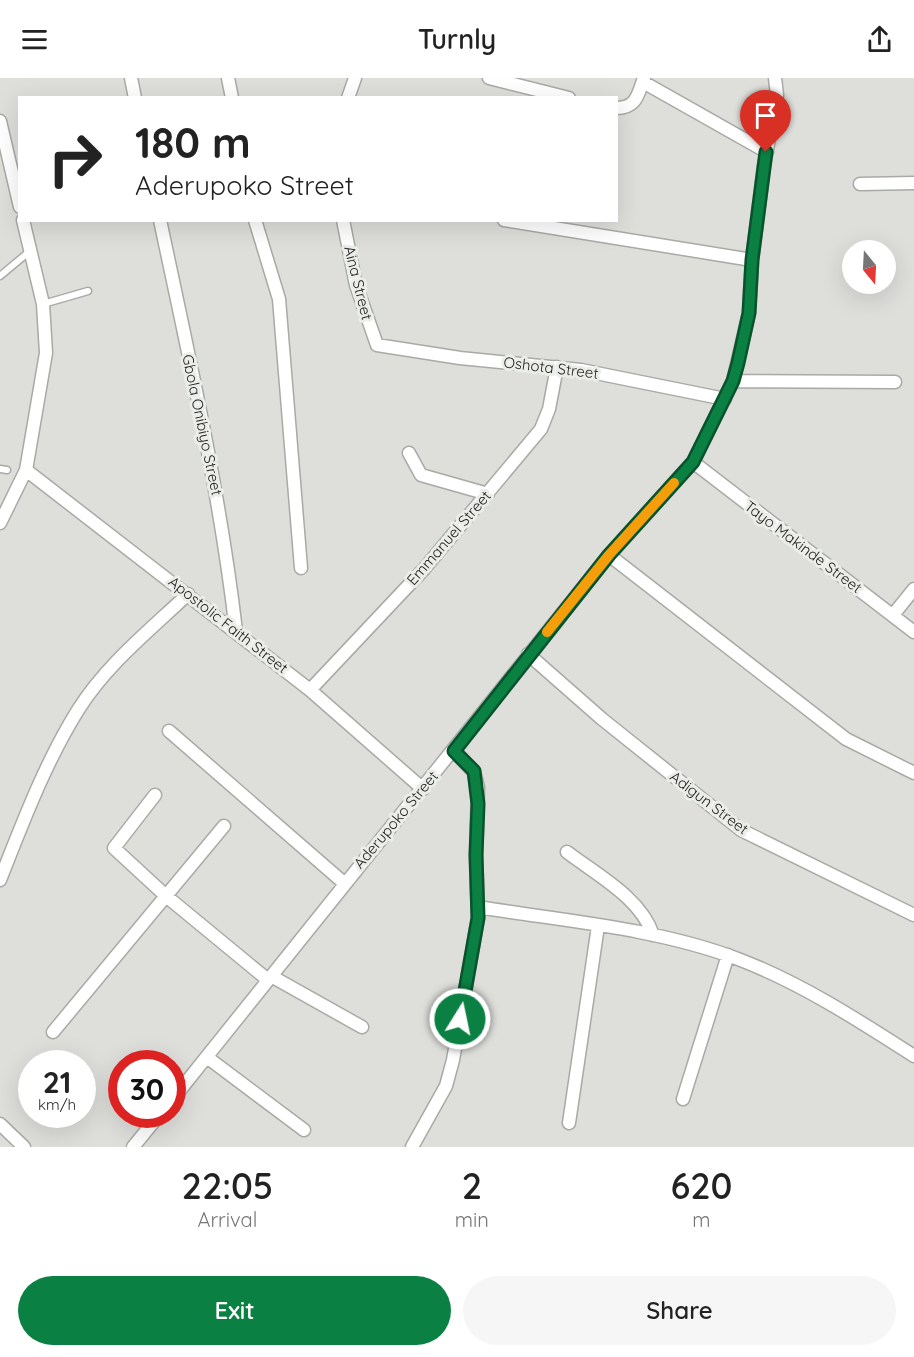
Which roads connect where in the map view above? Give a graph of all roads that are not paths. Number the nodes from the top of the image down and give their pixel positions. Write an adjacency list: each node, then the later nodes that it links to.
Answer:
1 (131, 78): 7 (street)
2 (228, 78): 8 (street)
3 (355, 78): 9 (street)
4 (489, 78): 10 (street)
5 (775, 78): 13 (street, Aderupoko Street)
6 (644, 80): 11 (street); 13 (street)
7 (135, 96)
8 (232, 96)
9 (349, 96)
10 (561, 96)
11 (618, 108)
12 (0, 121): 14 (street)
13 (766, 152): 24 (street, Aderupoko Street)
14 (11, 178): 17 (street)
15 (914, 183): 16 (street)
16 (860, 184)
17 (18, 201)
18 (24, 222): 23 (street)
19 (160, 222): 43 (street, Gbola Onibiyo Street)
20 (256, 222): 39 (street)
21 (343, 222): 28 (street, Aina Street)
22 (516, 222): 24 (street)
23 (31, 250): 25 (lane); 27 (street)
24 (752, 260): 30 (street, Aderupoko Street)
25 (0, 276)
26 (88, 291): 27 (lane)
27 (43, 304): 35 (street)
28 (377, 345): 29 (street, Oshota Street)
29 (557, 368): 32 (street, Oshota Street); 36 (street, Emmanuel Street)
30 (733, 381): 31 (street); 32 (street, Aderupoko Street)
31 (895, 382)
32 (725, 399): 34 (street, Aderupoko Street)
33 (409, 453): 36 (street)
34 (693, 462): 38 (street, Aderupoko Street); 42 (street, Tayo Makinde Street)
35 (26, 470): 37 (street); 41 (street, Apostolic Faith Street)
36 (488, 494): 46 (street, Emmanuel Street)
37 (0, 523)
38 (609, 555): 45 (street, Aderupoko Street); 49 (street)
39 (301, 568)
40 (914, 590): 42 (street)
41 (188, 594): 43 (street, Apostolic Faith Street); 54 (street)
42 (893, 615): 44 (street, Tayo Makinde Street)
43 (236, 631): 46 (street, Apostolic Faith Street)
44 (914, 632)
45 (528, 654): 48 (street, Aderupoko Street); 58 (street, Adigun Street)
46 (310, 690): 50 (street, Apostolic Faith Street)
47 (169, 731): 55 (street)
48 (454, 751): 50 (street, Aderupoko Street); 57 (street)
49 (914, 773)
50 (423, 789): 55 (street, Aderupoko Street)
51 (155, 795): 56 (street)
52 (224, 826): 56 (street)
53 (567, 852): 60 (street)
54 (0, 880)
55 (344, 883): 62 (street, Aderupoko Street)
56 (166, 896): 62 (street); 64 (street)
57 (478, 907): 59 (street); 75 (street)
58 (914, 915)
59 (598, 926): 60 (street); 69 (street)
60 (653, 935): 61 (street)
61 (728, 955): 65 (street); 68 (street)
62 (270, 978): 63 (street); 66 (street, Aderupoko Street)
63 (362, 1027)
64 (53, 1032)
65 (914, 1056)
66 (208, 1058): 67 (street, Aderupoko Street); 72 (street)
67 (186, 1084)
68 (683, 1099)
69 (569, 1123)
70 (0, 1124): 73 (street)
71 (149, 1128): 74 (street)
72 (304, 1130)
73 (24, 1147)
74 (133, 1147)
75 (412, 1147)

